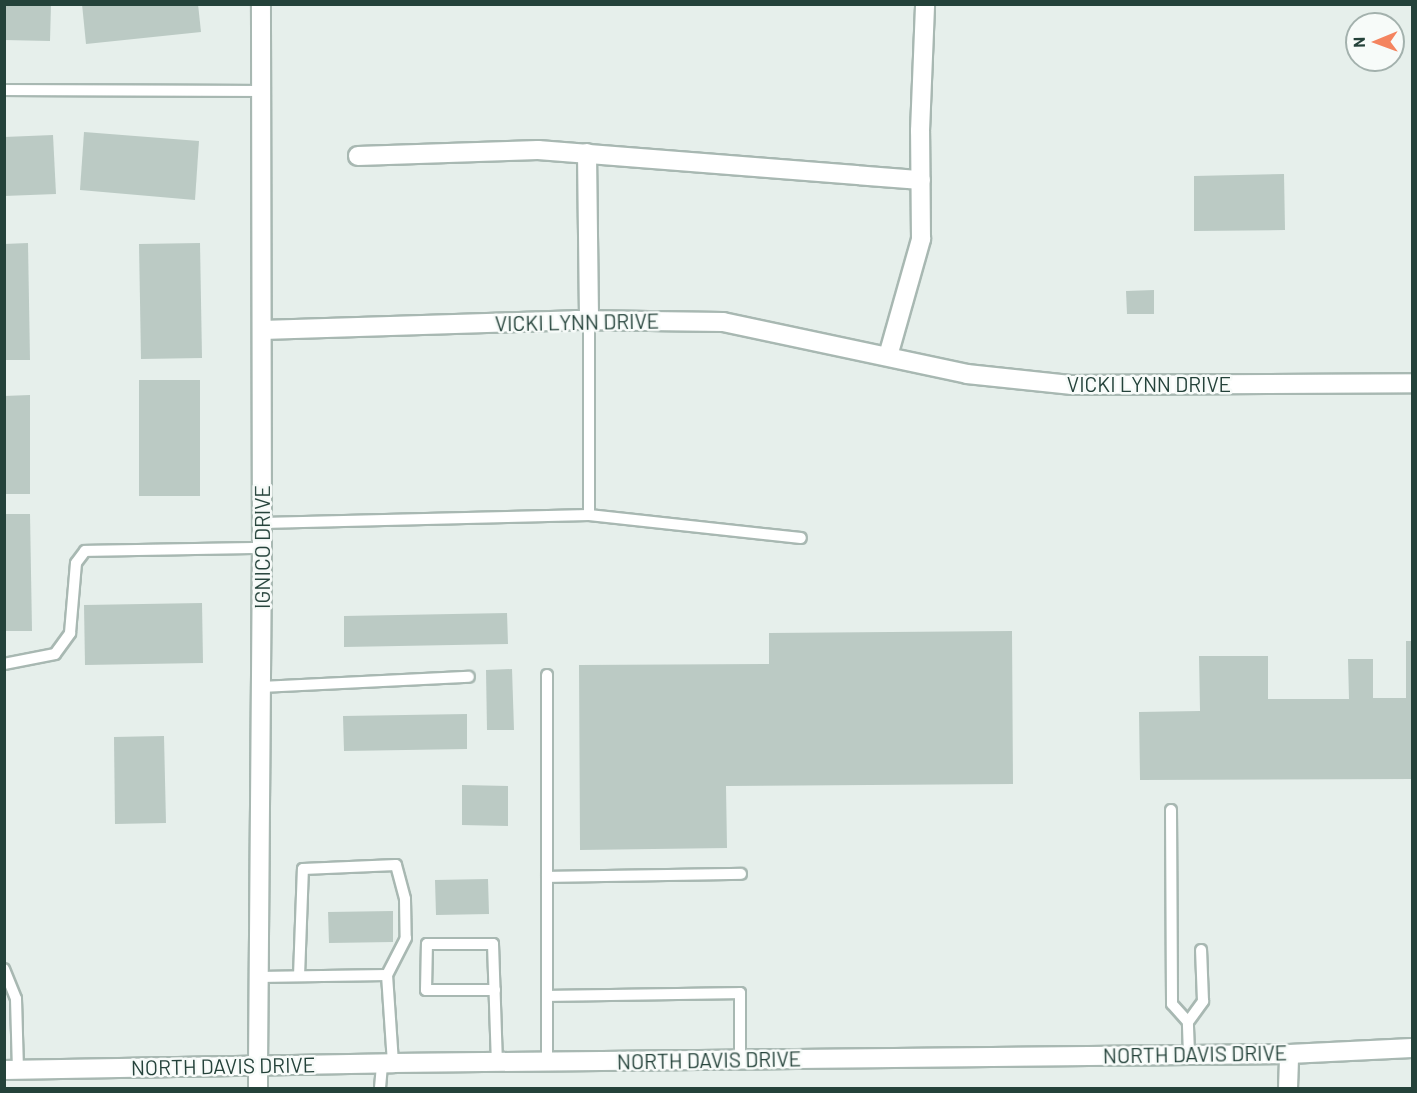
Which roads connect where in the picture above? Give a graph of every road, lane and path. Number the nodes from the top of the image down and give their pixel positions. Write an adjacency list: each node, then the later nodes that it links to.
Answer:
1 (261, 4): 4 (street, IGNICO DRIVE)
2 (925, 4): 7 (street)
3 (4, 90): 4 (lane)
4 (262, 91): 9 (street, IGNICO DRIVE)
5 (587, 153): 6 (street); 7 (street); 8 (street)
6 (357, 156)
7 (921, 180): 10 (street)
8 (589, 321): 9 (street, VICKI LYNN DRIVE); 10 (street, VICKI LYNN DRIVE); 12 (lane)
9 (262, 330): 13 (street, IGNICO DRIVE)
10 (888, 356): 11 (street, VICKI LYNN DRIVE)
11 (1413, 383)
12 (589, 515): 13 (lane); 14 (lane)
13 (262, 523): 15 (street, IGNICO DRIVE)
14 (801, 538)
15 (262, 548): 16 (lane); 19 (street, IGNICO DRIVE)
16 (4, 664)
17 (547, 675): 22 (lane)
18 (469, 677): 19 (lane)
19 (261, 687): 27 (street, IGNICO DRIVE)
20 (1171, 810): 30 (lane)
21 (741, 874): 22 (lane)
22 (547, 877): 29 (lane)
23 (1201, 950): 30 (lane)
24 (5, 967): 39 (lane)
25 (387, 975): 26 (lane); 26 (lane); 36 (lane)
26 (299, 976): 27 (lane)
27 (258, 977): 38 (street, IGNICO DRIVE)
28 (495, 990): 28 (lane); 37 (lane)
29 (548, 996): 34 (lane); 35 (lane)
30 (1188, 1022): 33 (lane)
31 (1413, 1048): 32 (street, NORTH DAVIS DRIVE)
32 (1289, 1054): 33 (street, NORTH DAVIS DRIVE); 42 (street)
33 (1189, 1055): 34 (street, NORTH DAVIS DRIVE)
34 (740, 1060): 35 (street, NORTH DAVIS DRIVE)
35 (548, 1062): 37 (street, NORTH DAVIS DRIVE)
36 (387, 1063): 37 (street, NORTH DAVIS DRIVE); 38 (street, NORTH DAVIS DRIVE); 41 (lane)
37 (497, 1063)
38 (258, 1066): 39 (street, NORTH DAVIS DRIVE); 40 (street, IGNICO DRIVE)
39 (11, 1070)
40 (258, 1089)
41 (380, 1089)
42 (1288, 1089)

